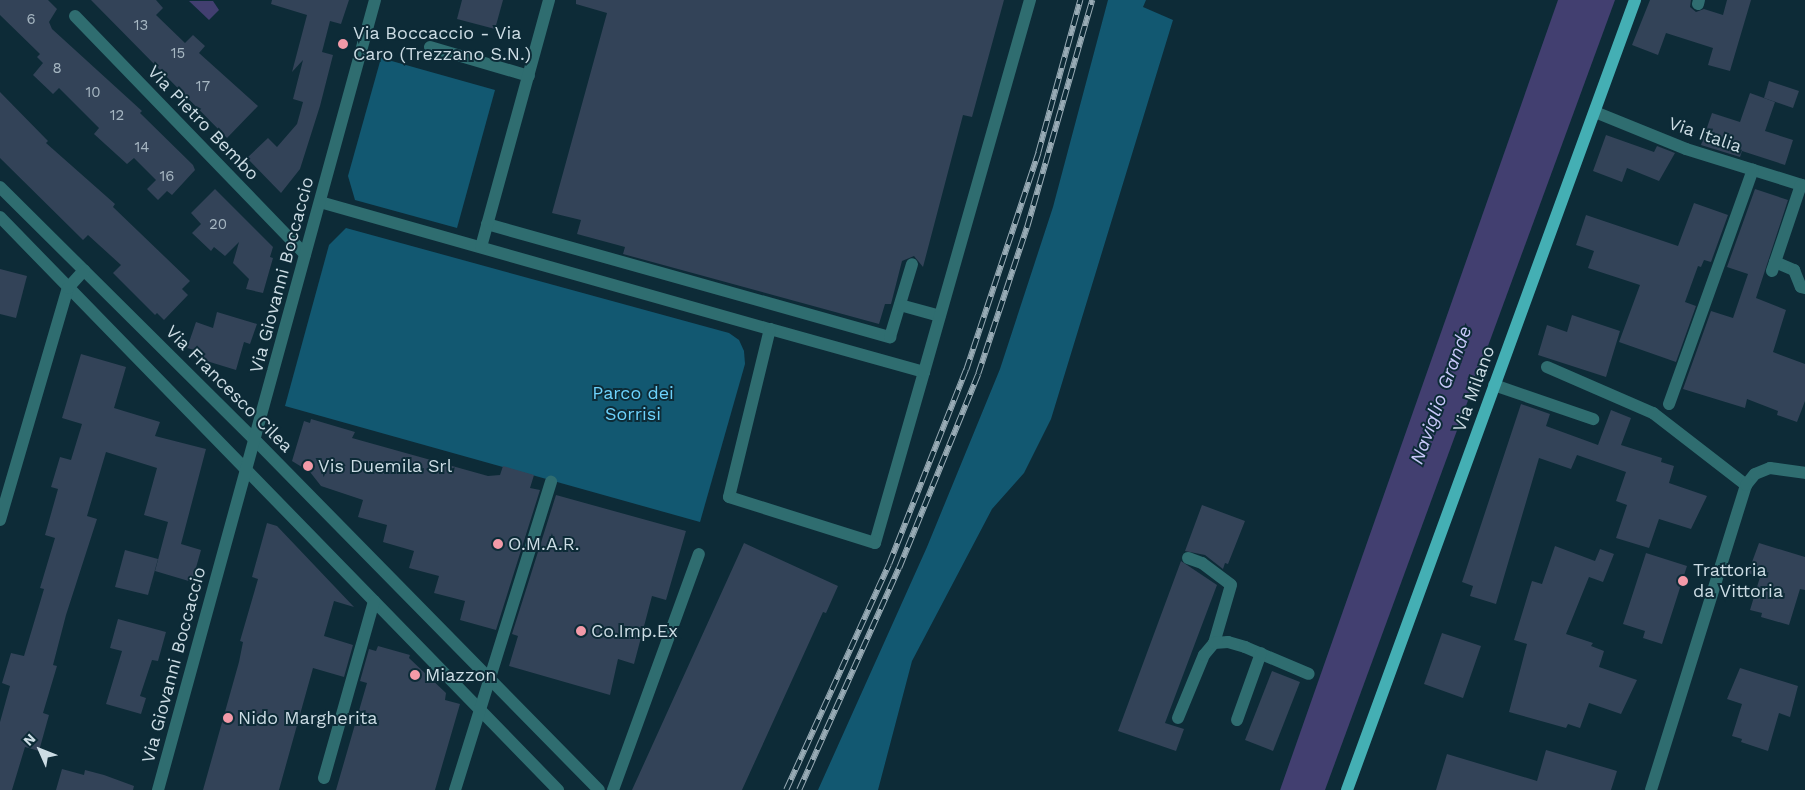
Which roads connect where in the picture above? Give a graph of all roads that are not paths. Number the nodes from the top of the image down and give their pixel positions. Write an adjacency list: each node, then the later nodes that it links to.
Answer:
1 (375, 0): 12 (street, Via Giovanni Boccaccio)
2 (549, 0): 7 (street)
3 (1030, 0): 22 (street)
4 (1635, 0): 8 (main road, Via Milano)
5 (75, 16): 16 (street, Via Pietro Bembo)
6 (430, 47): 7 (street)
7 (528, 76): 14 (street)
8 (1594, 112): 9 (street, Via Italia); 26 (main road, Via Milano)
9 (1753, 170): 10 (street, Via Italia); 27 (street)
10 (1803, 186): 20 (street)
11 (0, 187): 18 (street, Via Francesco Cilea)
12 (320, 202): 15 (street); 16 (street, Via Giovanni Boccaccio)
13 (0, 217): 19 (street)
14 (487, 224): 15 (street); 21 (street)
15 (481, 247): 23 (street)
16 (305, 254): 29 (street, Via Giovanni Boccaccio)
17 (912, 264): 21 (street)
18 (84, 270): 19 (street); 29 (street, Via Francesco Cilea)
19 (68, 288): 30 (street); 34 (street)
20 (1805, 288)
21 (900, 305): 22 (street)
22 (940, 316): 25 (street)
23 (770, 329): 25 (street); 25 (street)
24 (1547, 367): 33 (street)
25 (924, 372)
26 (1494, 385): 28 (street); 51 (main road, Via Milano)
27 (1669, 404)
28 (1593, 419)
29 (254, 439): 30 (street, Via Giovanni Boccaccio); 41 (street, Via Francesco Cilea)
30 (245, 472): 37 (street); 46 (street, Via Giovanni Boccaccio)
31 (1805, 473): 33 (street)
32 (551, 482): 41 (street)
33 (1746, 485): 52 (street)
34 (0, 520)
35 (699, 554): 50 (street)
36 (1188, 558): 38 (street)
37 (374, 601): 42 (street); 45 (street)
38 (1214, 643): 39 (street); 43 (street)
39 (1261, 653): 40 (street); 44 (street)
40 (1309, 674)
41 (489, 679): 42 (street); 49 (street, Via Francesco Cilea)
42 (479, 709): 47 (street); 48 (street)
43 (1178, 718)
44 (1236, 720)
45 (324, 778)
46 (158, 790)
47 (455, 790)
48 (558, 790)
49 (599, 790)
50 (612, 790)
51 (1346, 790)
52 (1651, 790)

